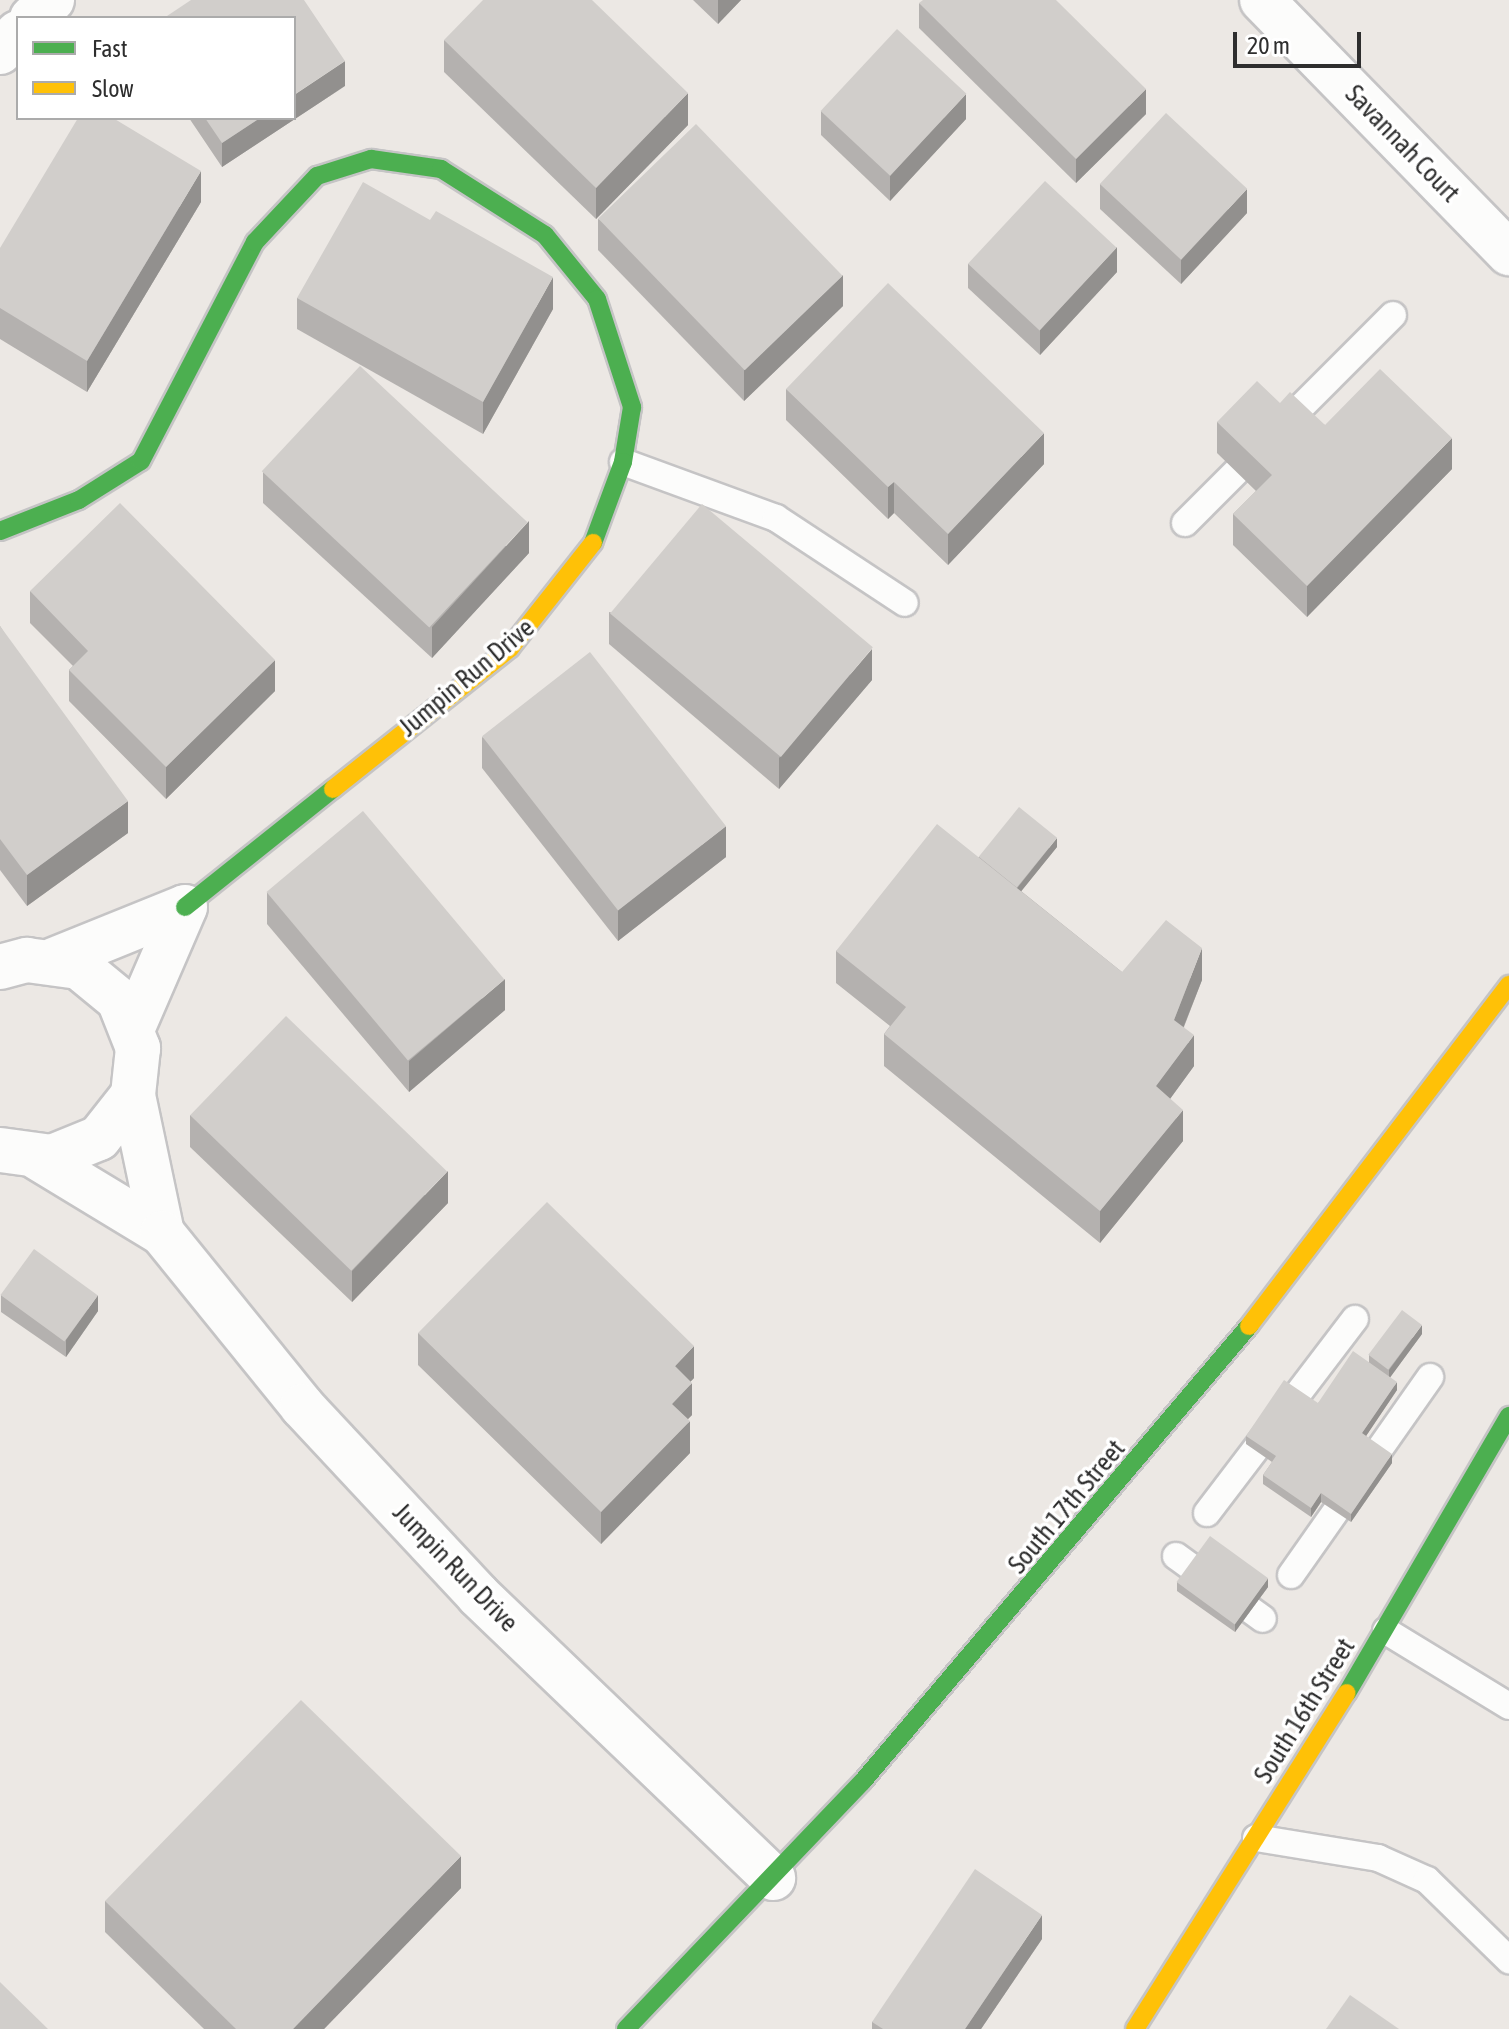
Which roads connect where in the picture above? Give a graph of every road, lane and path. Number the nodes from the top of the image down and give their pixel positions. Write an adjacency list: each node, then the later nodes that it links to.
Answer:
1 (1262, 0): 4 (street, Savannah Court)
2 (16, 32): 3 (street)
3 (0, 52)
4 (1509, 253)
5 (1393, 315): 7 (lane)
6 (623, 462): 8 (main road, Jumpin Run Drive); 9 (lane); 10 (main road, Jumpin Run Drive)
7 (1185, 523)
8 (0, 531)
9 (905, 603)
10 (185, 907): 11 (street, Jumpin Run Drive); 14 (street, Jumpin Run Drive)
11 (54, 960): 12 (street, Jumpin Run Drive); 14 (street)
12 (0, 967)
13 (1509, 985): 28 (main road, South 17th Street)
14 (133, 1027): 15 (street, Jumpin Run Drive)
15 (133, 1095): 16 (street, Jumpin Run Drive); 17 (street, Jumpin Run Drive)
16 (19, 1154): 17 (street, Jumpin Run Drive)
17 (162, 1233): 28 (street, Jumpin Run Drive)
18 (1355, 1319): 21 (lane)
19 (1430, 1377): 23 (lane)
20 (1509, 1416): 25 (main road, South 16th Street)
21 (1207, 1513)
22 (1176, 1556): 24 (lane)
23 (1291, 1575)
24 (1263, 1619)
25 (1386, 1631): 26 (lane); 27 (main road, South 16th Street)
26 (1509, 1706)
27 (1256, 1838): 29 (lane); 31 (main road, South 16th Street)
28 (773, 1878): 30 (main road, South 17th Street)
29 (1509, 1959)
30 (626, 2029)
31 (1135, 2029)

